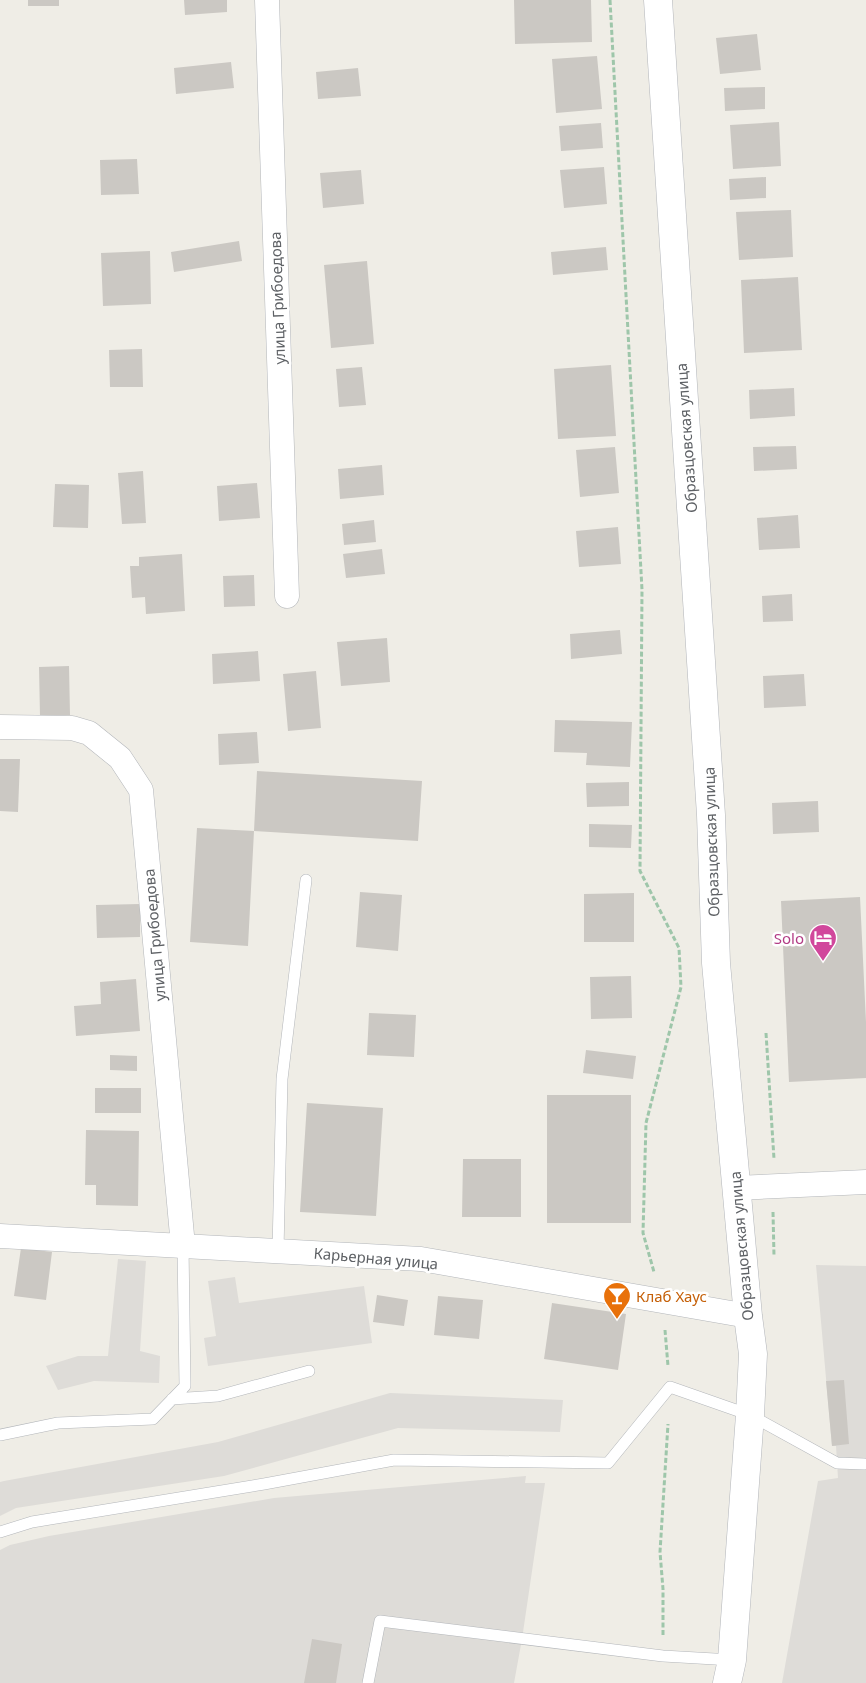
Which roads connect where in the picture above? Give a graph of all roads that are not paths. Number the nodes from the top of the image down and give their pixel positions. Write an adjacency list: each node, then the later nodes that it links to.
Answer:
1 (267, 0): 3 (street, улица Грибоедова)
2 (658, 0): 7 (main road, Образцовская улица)
3 (287, 596)
4 (0, 727): 9 (street, улица Грибоедова)
5 (306, 880): 10 (lane)
6 (866, 1182): 7 (street)
7 (736, 1188): 11 (main road, Образцовская улица)
8 (0, 1236): 9 (street, Карьерная улица)
9 (183, 1246): 10 (street, Карьерная улица); 13 (lane)
10 (278, 1250): 11 (street, Карьерная улица)
11 (748, 1316): 14 (main road, Образцовская улица)
12 (308, 1371): 13 (lane)
13 (172, 1399): 15 (lane)
14 (750, 1415): 16 (lane); 17 (lane); 18 (main road, Образцовская улица)
15 (0, 1435)
16 (864, 1464)
17 (0, 1532)
18 (730, 1672): 19 (lane)
19 (368, 1683)

